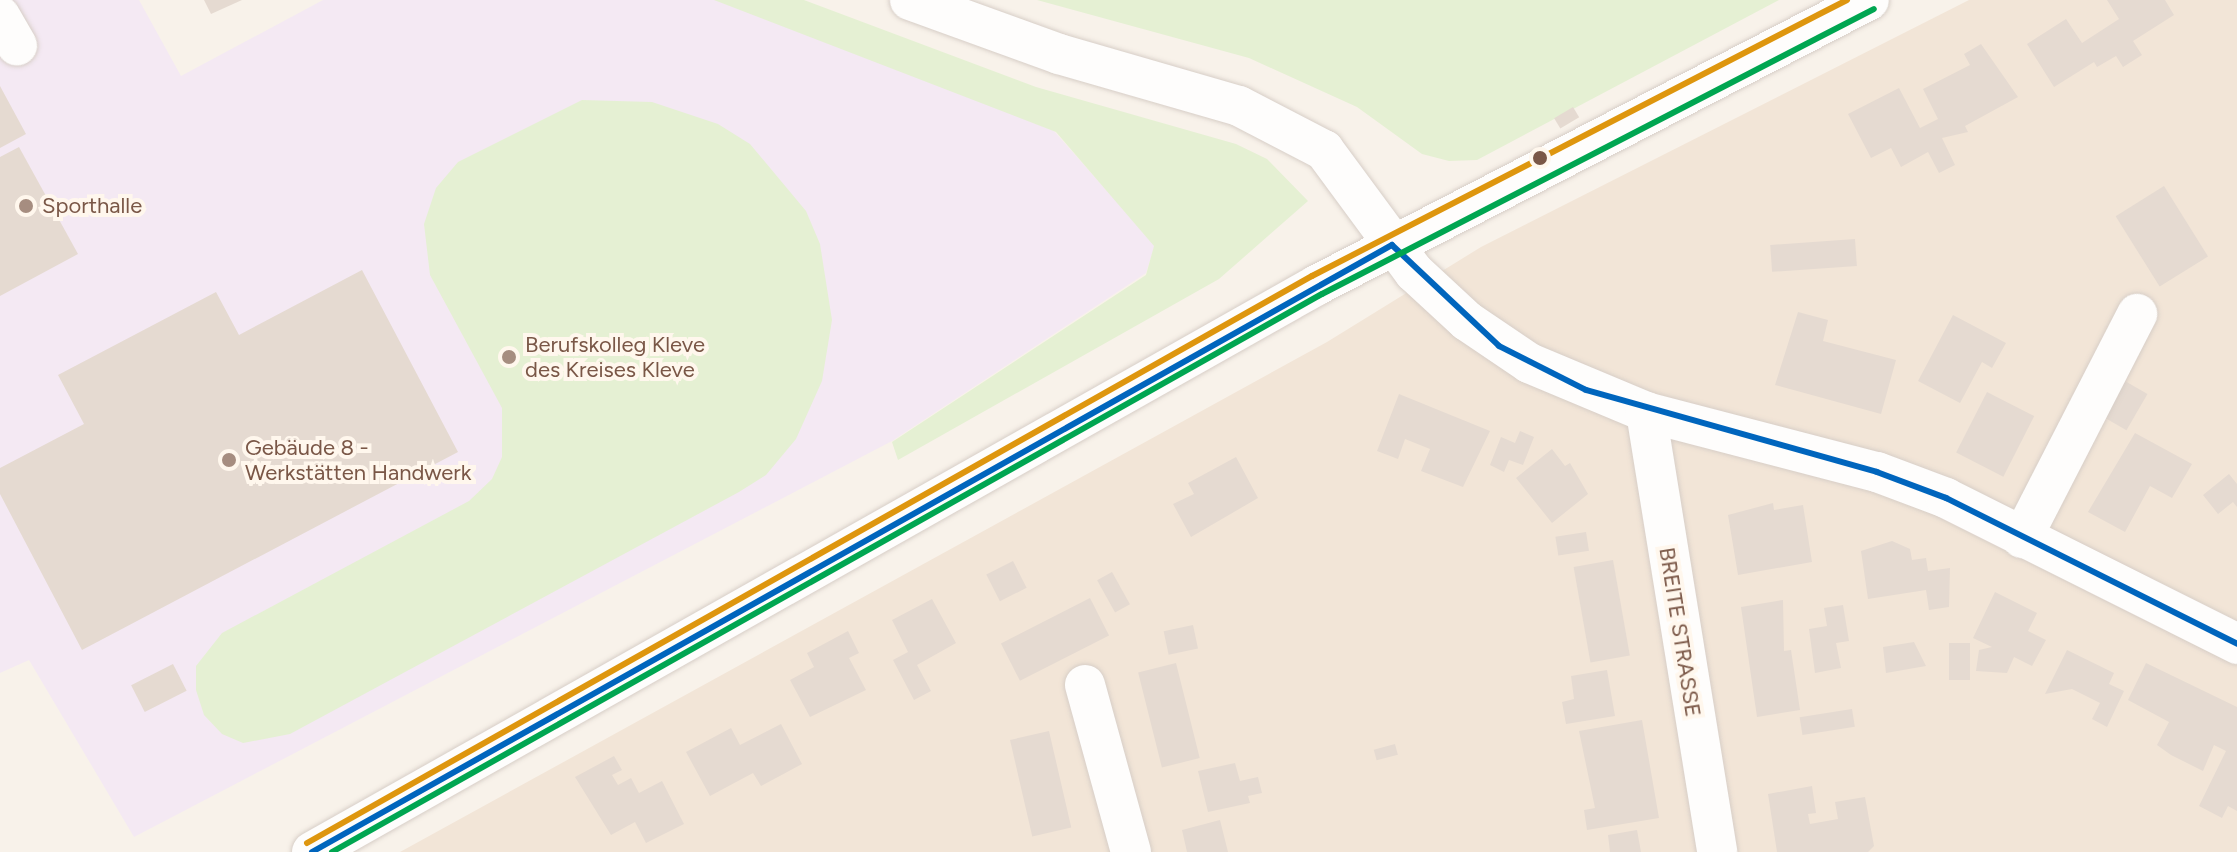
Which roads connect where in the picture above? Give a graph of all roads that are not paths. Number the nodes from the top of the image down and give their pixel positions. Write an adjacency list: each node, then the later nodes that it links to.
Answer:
1 (910, 0): 3 (street)
2 (1869, 0): 3 (street)
3 (1392, 245): 5 (street); 9 (street)
4 (2137, 314): 6 (street)
5 (1646, 412): 6 (street); 11 (street, BREITE STRASSE)
6 (2022, 538): 7 (street)
7 (2237, 644)
8 (1085, 685): 10 (street)
9 (312, 852)
10 (1131, 852)
11 (1717, 852)

